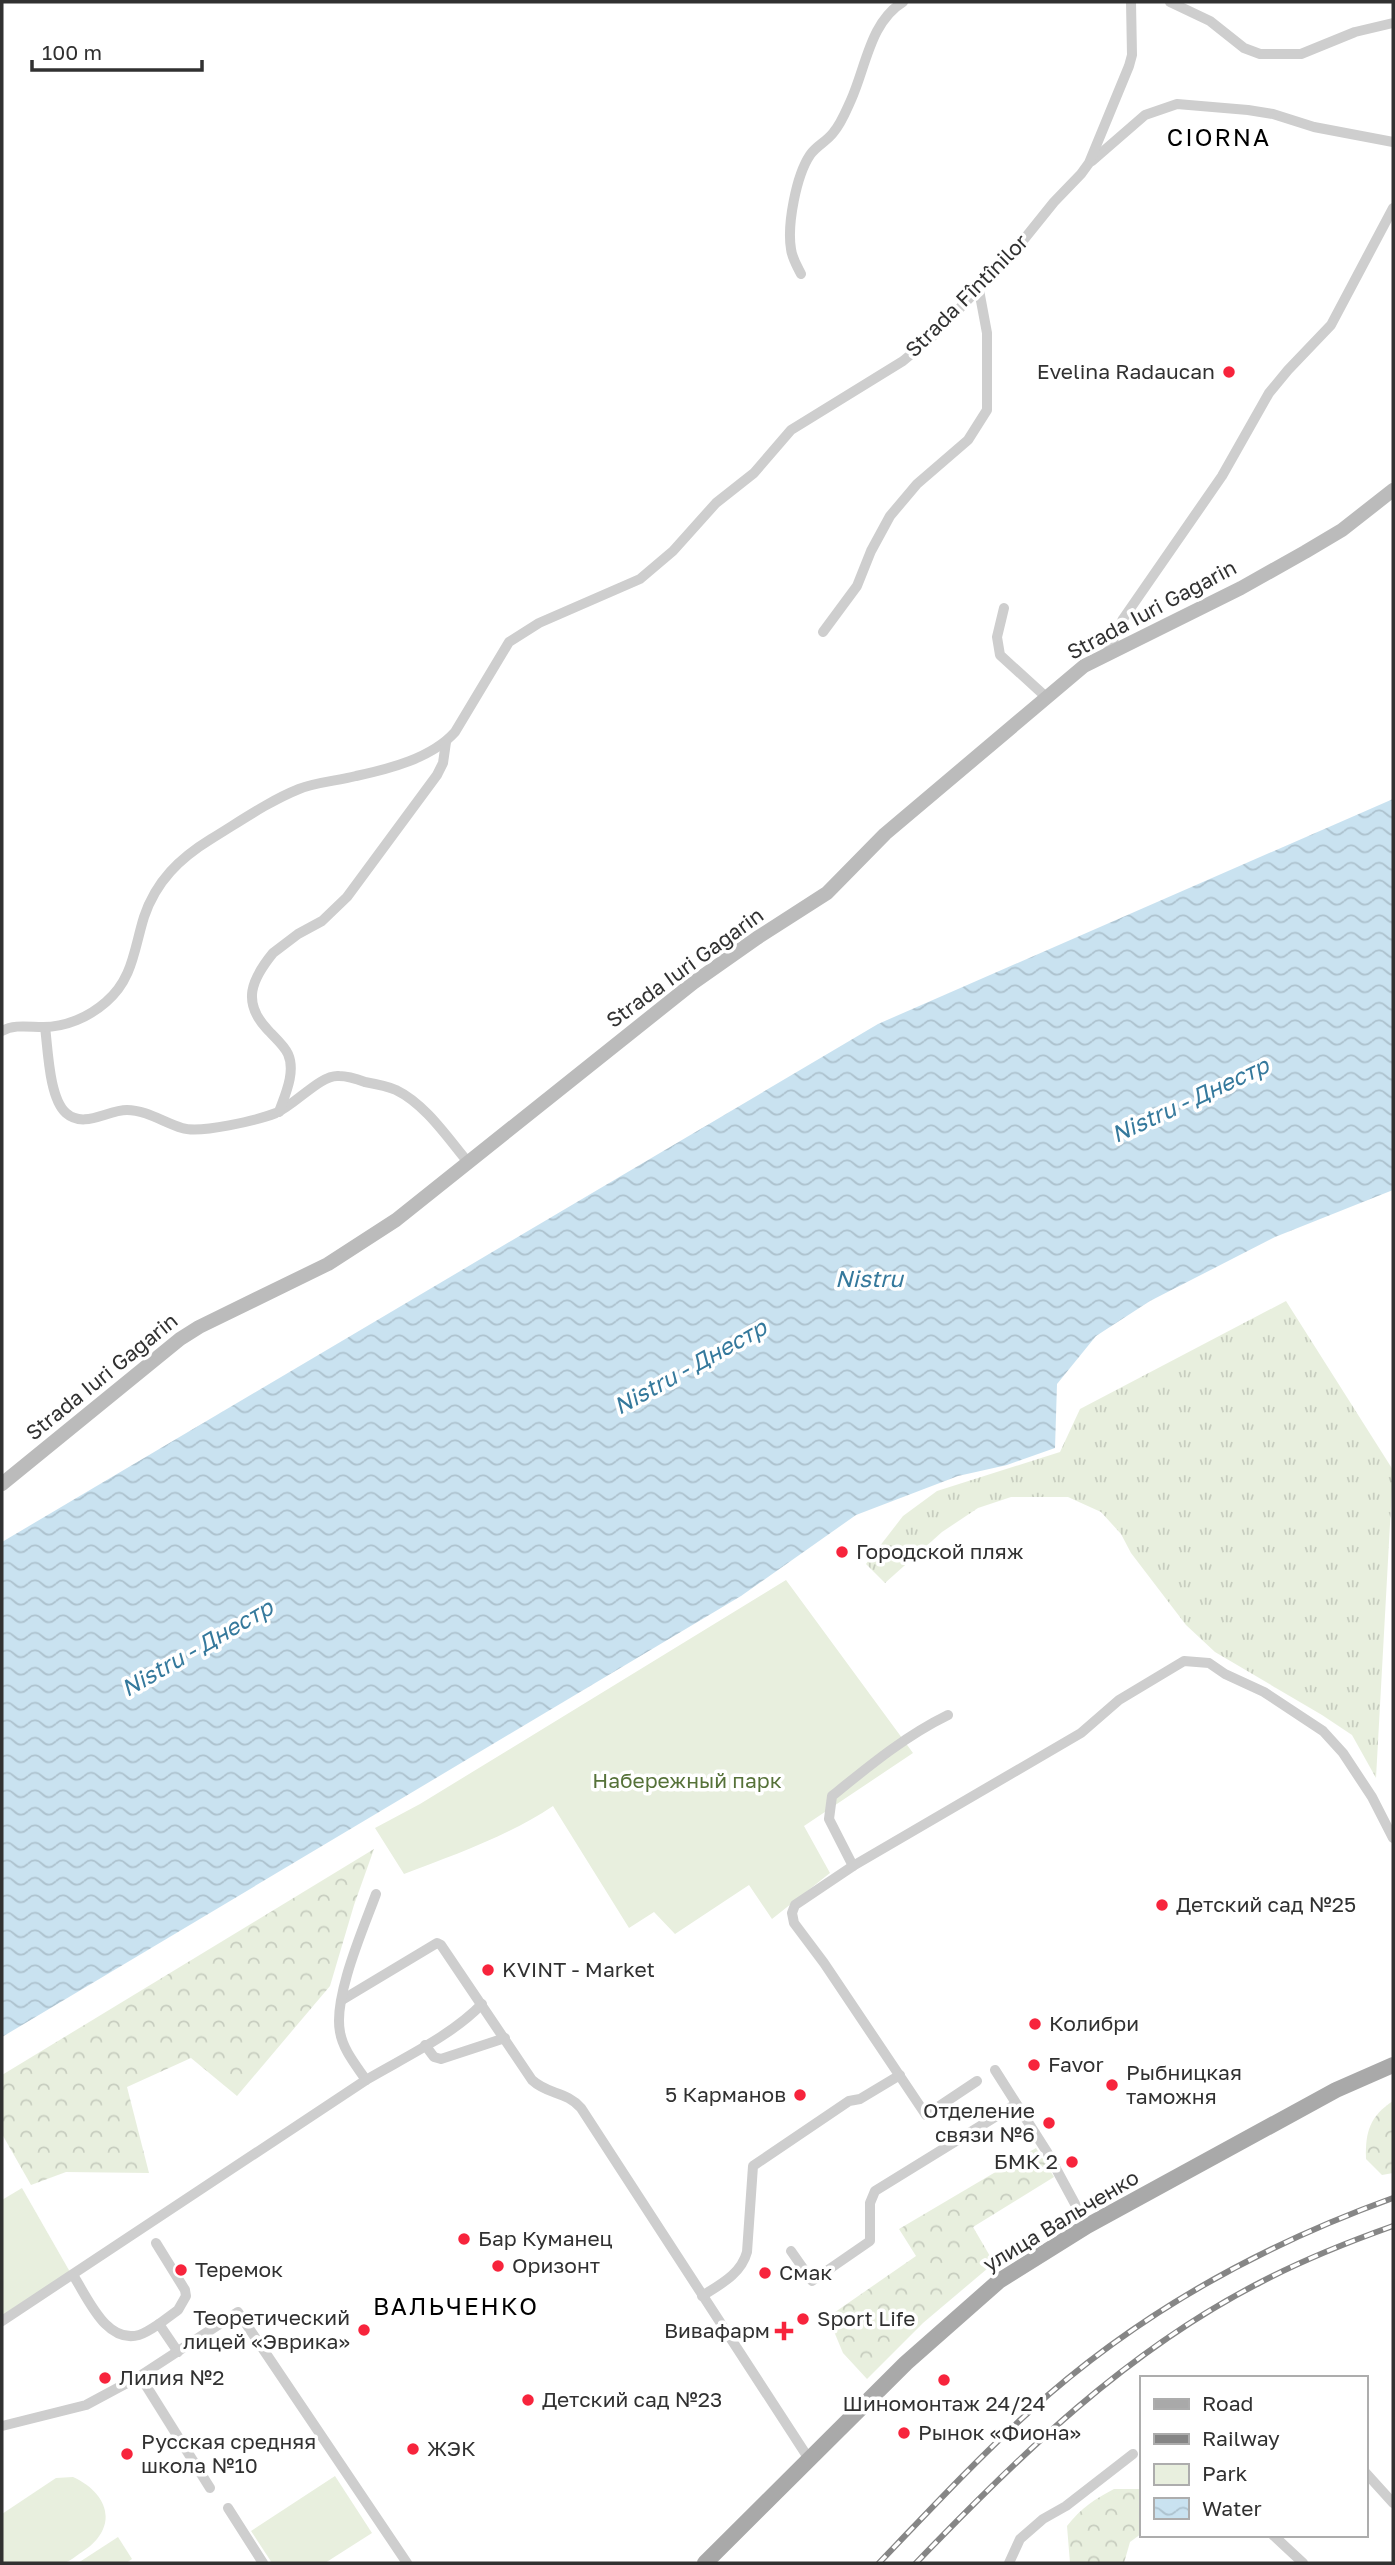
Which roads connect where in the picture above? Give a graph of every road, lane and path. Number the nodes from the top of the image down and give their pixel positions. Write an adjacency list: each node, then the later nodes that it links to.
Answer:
1 (902, 2): 8 (street)
2 (1131, 2): 6 (street, Strada Fîntînilor)
3 (1170, 2): 4 (street)
4 (1393, 23)
5 (1393, 142): 6 (street)
6 (1089, 163): 9 (street, Strada Fîntînilor)
7 (1393, 208): 13 (street)
8 (800, 274)
9 (979, 290): 12 (street); 15 (street, Strada Fîntînilor)
10 (1393, 490): 13 (main road, Strada Iuri Gagarin)
11 (1004, 608): 14 (street)
12 (823, 632)
13 (1107, 653): 14 (main road, Strada Iuri Gagarin)
14 (1045, 696): 19 (main road, Strada Iuri Gagarin)
15 (446, 743): 16 (street); 18 (street)
16 (45, 1027): 17 (street); 18 (street)
17 (2, 1031)
18 (279, 1112): 19 (street)
19 (467, 1161): 20 (main road, Strada Iuri Gagarin)
20 (2, 1484)
21 (948, 1715): 23 (street)
22 (1393, 1838): 23 (street)
23 (853, 1866): 31 (street)
24 (376, 1894): 25 (street)
25 (342, 2000): 26 (street); 32 (street)
26 (482, 2004): 27 (street); 28 (street)
27 (505, 2038): 28 (street); 39 (street)
28 (425, 2045): 32 (street)
29 (1393, 2065): 35 (main road, улица Вальченко)
30 (995, 2070): 34 (street)
31 (900, 2075): 33 (street); 39 (street)
32 (366, 2080): 38 (street)
33 (976, 2081)
34 (1016, 2104): 35 (street); 37 (street)
35 (1087, 2226): 46 (main road, улица Вальченко)
36 (156, 2243): 41 (street)
37 (791, 2251)
38 (73, 2275): 40 (street); 41 (street)
39 (702, 2296): 46 (street)
40 (2, 2321)
41 (159, 2324): 42 (street)
42 (178, 2351): 43 (street); 53 (street)
43 (140, 2376): 44 (street); 48 (street)
44 (2, 2426)
45 (1133, 2454): 55 (street)
46 (809, 2459): 54 (main road, улица Вальченко)
47 (1367, 2474): 49 (street)
48 (210, 2488)
49 (1393, 2503)
50 (228, 2508): 52 (street)
51 (1275, 2537): 56 (street)
52 (263, 2563)
53 (406, 2563)
54 (705, 2563)
55 (1009, 2563)
56 (1303, 2563)

